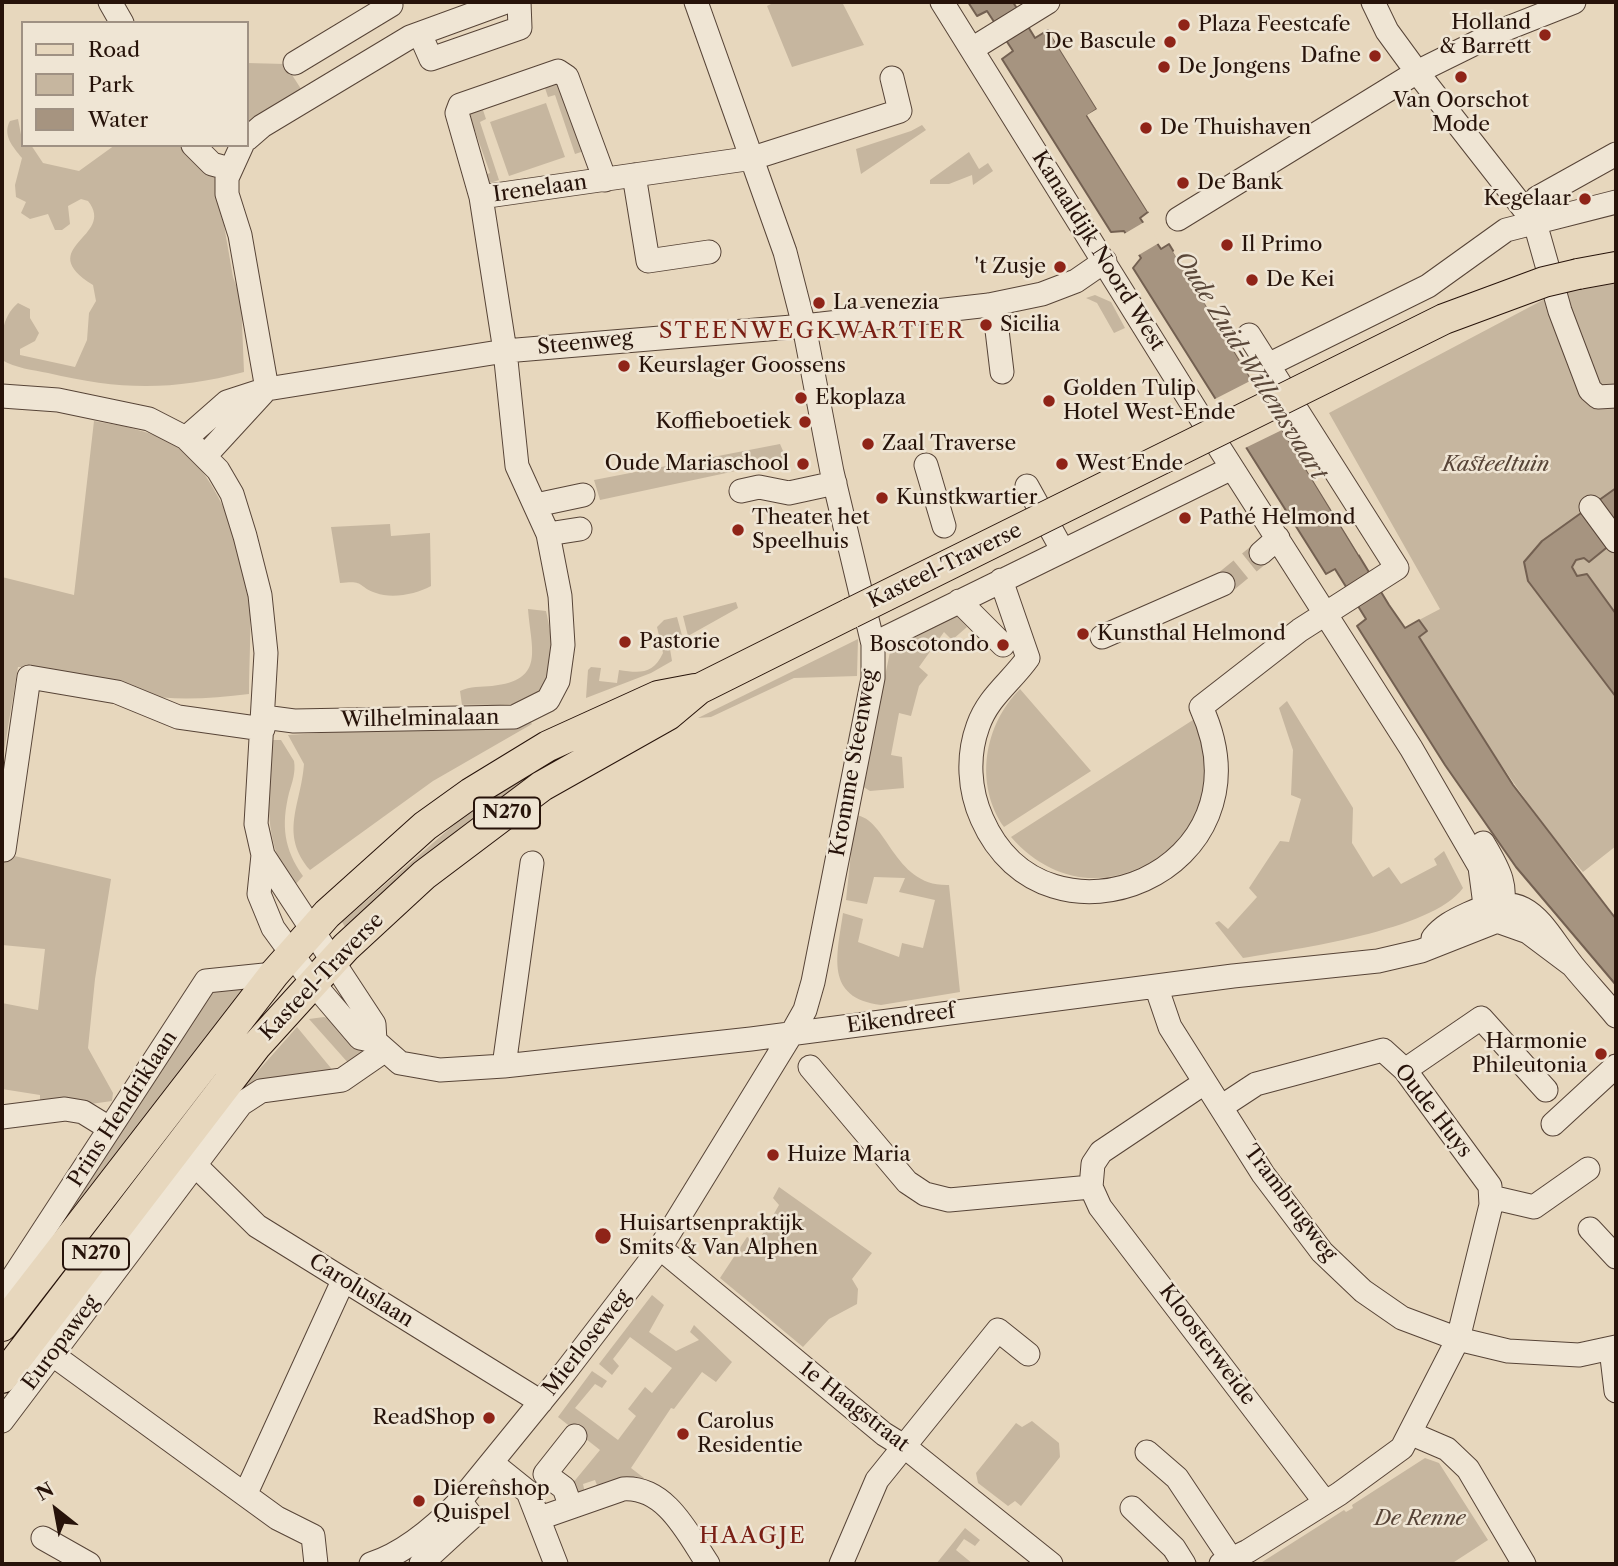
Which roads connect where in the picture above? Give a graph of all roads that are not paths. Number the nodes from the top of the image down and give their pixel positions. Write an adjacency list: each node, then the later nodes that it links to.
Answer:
1 (110, 2): 10 (street)
2 (506, 2): 11 (street)
3 (519, 2): 11 (street)
4 (696, 2): 20 (street, Kromme Steenweg)
5 (942, 2): 12 (street, Kanaaldijk Noord West)
6 (1048, 2): 12 (street)
7 (1373, 2): 14 (street)
8 (1574, 2): 14 (street)
9 (392, 4): 11 (street); 13 (street)
10 (121, 21)
11 (415, 36): 16 (street)
12 (972, 49): 29 (street, Kanaaldijk Noord West)
13 (295, 63)
14 (1417, 72): 26 (street); 27 (street)
15 (892, 78): 20 (street, Irenelaan)
16 (248, 138)
17 (195, 147): 21 (street)
18 (241, 147): 21 (street)
19 (1616, 154): 27 (street)
20 (753, 158): 22 (street, Irenelaan); 32 (street, Kromme Steenweg)
21 (230, 169): 37 (street)
22 (634, 175): 23 (street, Irenelaan); 28 (street)
23 (605, 180): 24 (street, Irenelaan); 24 (street)
24 (481, 197): 34 (street, Irenelaan)
25 (1616, 202): 27 (street)
26 (1178, 219)
27 (1535, 223): 35 (street); 39 (street)
28 (709, 252)
29 (1105, 261): 31 (street, Steenweg); 43 (street, Kanaaldijk Noord West)
30 (1616, 267): 62 (main road, Kasteel-Traverse / N270, bridge)
31 (994, 304): 32 (street, Steenweg); 36 (street)
32 (804, 326): 34 (street, Steenweg); 44 (street, Kromme Steenweg)
33 (1249, 335): 35 (street)
34 (505, 351): 37 (street, Steenweg); 48 (street, Wilhelminalaan)
35 (1270, 364): 58 (street)
36 (1002, 372)
37 (267, 389): 40 (street, Steenweg); 41 (street)
38 (2, 396): 40 (street)
39 (1612, 397)
40 (187, 438): 41 (street)
41 (206, 455): 63 (street)
42 (926, 465): 50 (street)
43 (1232, 468): 54 (street); 58 (street, Kanaaldijk Noord West)
44 (835, 483): 46 (street); 60 (street, Kromme Steenweg)
45 (1027, 486): 54 (street)
46 (741, 491)
47 (583, 495): 48 (street)
48 (536, 505): 52 (street, Wilhelminalaan)
49 (1591, 507): 53 (street)
50 (944, 526)
51 (580, 529): 52 (street)
52 (548, 534): 63 (street, Wilhelminalaan)
53 (1616, 541)
54 (1063, 551): 55 (street)
55 (1001, 580): 57 (street); 58 (street)
56 (1223, 584): 59 (street)
57 (959, 601): 60 (street); 61 (street)
58 (1327, 613): 67 (street, Kanaaldijk Noord West)
59 (1102, 637)
60 (873, 644): 73 (street, Kromme Steenweg)
61 (1003, 645)
62 (699, 689): 68 (main road, Kasteel-Traverse / N270); 70 (main road, Kasteel-Traverse / N270)
63 (264, 723): 64 (street, Wilhelminalaan); 65 (street)
64 (4, 850)
65 (263, 855): 68 (street); 69 (street)
66 (532, 863): 75 (street)
67 (1495, 910): 71 (street, Eikendreef); 72 (street)
68 (311, 931): 69 (main road, Kasteel-Traverse / N270); 70 (street, Eikendreef)
69 (282, 964): 70 (street, Eikendreef); 84 (street, Prins Hendriklaan); 93 (main road, Kasteel-Traverse / N270)
70 (323, 972): 74 (street, Eikendreef); 96 (main road, Kasteel-Traverse / N270)
71 (1156, 986): 73 (street, Eikendreef); 79 (street, Trambrugweg)
72 (1616, 1016)
73 (792, 1033): 75 (street, Eikendreef); 90 (street, Mierloseweg)
74 (380, 1046): 75 (street, Eikendreef); 85 (street)
75 (504, 1066)
76 (810, 1066): 87 (street)
77 (1616, 1066): 83 (street)
78 (1405, 1070): 80 (street); 81 (street, Oude Huys); 88 (street, Oude Huys)
79 (1204, 1083): 81 (street, Trambrugweg); 87 (street)
80 (1546, 1090)
81 (1221, 1107): 94 (street, Trambrugweg)
82 (2, 1117): 84 (street)
83 (1553, 1124)
84 (109, 1128): 93 (street, Prins Hendriklaan)
85 (194, 1164): 92 (street, Caroluslaan); 98 (street, Europaweg)
86 (1588, 1168): 88 (street)
87 (1091, 1187): 110 (street, Kloosterweide)
88 (1491, 1196): 94 (street)
89 (1590, 1228): 91 (street)
90 (660, 1248): 101 (street, Mierloseweg); 105 (street, 1e Haagstraat)
91 (1616, 1257)
92 (343, 1281): 101 (street, Caroluslaan); 108 (street)
93 (6, 1310)
94 (1458, 1339): 95 (street, Trambrugweg); 103 (street)
95 (1614, 1348): 100 (street)
96 (24, 1350): 99 (main road, Europaweg / N270)
97 (1028, 1354): 105 (street)
98 (53, 1355): 102 (street, Europaweg); 108 (street)
99 (2, 1378)
100 (1616, 1391)
101 (541, 1402): 107 (street, Mierloseweg)
102 (2, 1421)
103 (1412, 1434): 110 (street); 125 (street)
104 (575, 1436): 111 (street)
105 (905, 1447): 122 (street); 123 (street, 1e Haagstraat)
106 (1146, 1452): 115 (street)
107 (492, 1462): 109 (street, Mierloseweg); 113 (street)
108 (246, 1493): 117 (street)
109 (460, 1502): 118 (street, Mierloseweg); 119 (street)
110 (1325, 1502): 115 (street)
111 (571, 1507): 113 (street); 121 (street)
112 (1132, 1508): 124 (street)
113 (540, 1518): 120 (street)
114 (43, 1538): 116 (street)
115 (1226, 1562)
116 (89, 1564)
117 (316, 1564)
118 (371, 1564)
119 (421, 1564)
120 (556, 1564)
121 (708, 1564)
122 (841, 1564)
123 (1051, 1564)
124 (1184, 1564)
125 (1524, 1564)

